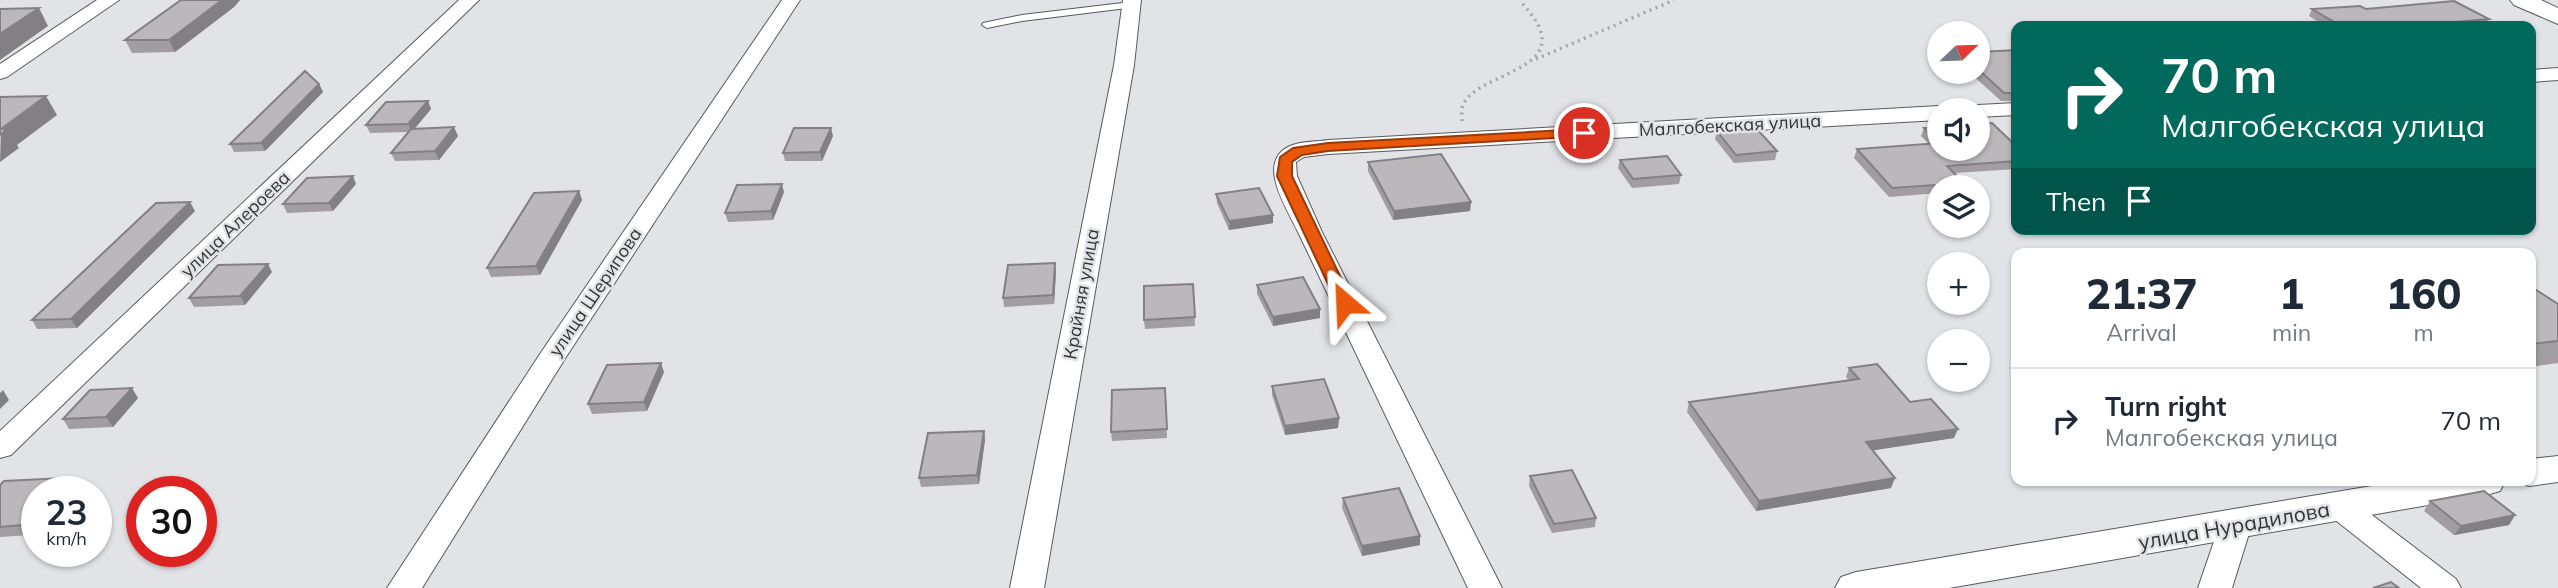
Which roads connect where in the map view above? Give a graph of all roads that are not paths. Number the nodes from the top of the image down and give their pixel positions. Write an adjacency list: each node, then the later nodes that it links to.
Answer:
1 (110, 0): 8 (street)
2 (470, 0): 14 (street, улица Алероева)
3 (791, 0): 20 (street, улица Шерипова)
4 (2522, 0): 6 (street)
5 (1131, 3): 7 (lane); 21 (street, Крайняя улица)
6 (2558, 17)
7 (987, 25)
8 (0, 73)
9 (2558, 74): 10 (street)
10 (2536, 76)
11 (2011, 109): 12 (street)
12 (1990, 110)
13 (1927, 114): 22 (street, Малгобекская улица)
14 (0, 448)
15 (2558, 468): 16 (street)
16 (2536, 472)
17 (2458, 486): 18 (street)
18 (2340, 507): 19 (street, улица Нурадилова); 23 (street, улица Нурадилова); 26 (street)
19 (2235, 527): 24 (street, улица Нурадилова); 25 (street)
20 (404, 588)
21 (1027, 588)
22 (1485, 588)
23 (1856, 588)
24 (1862, 588)
25 (2215, 588)
26 (2444, 588)

